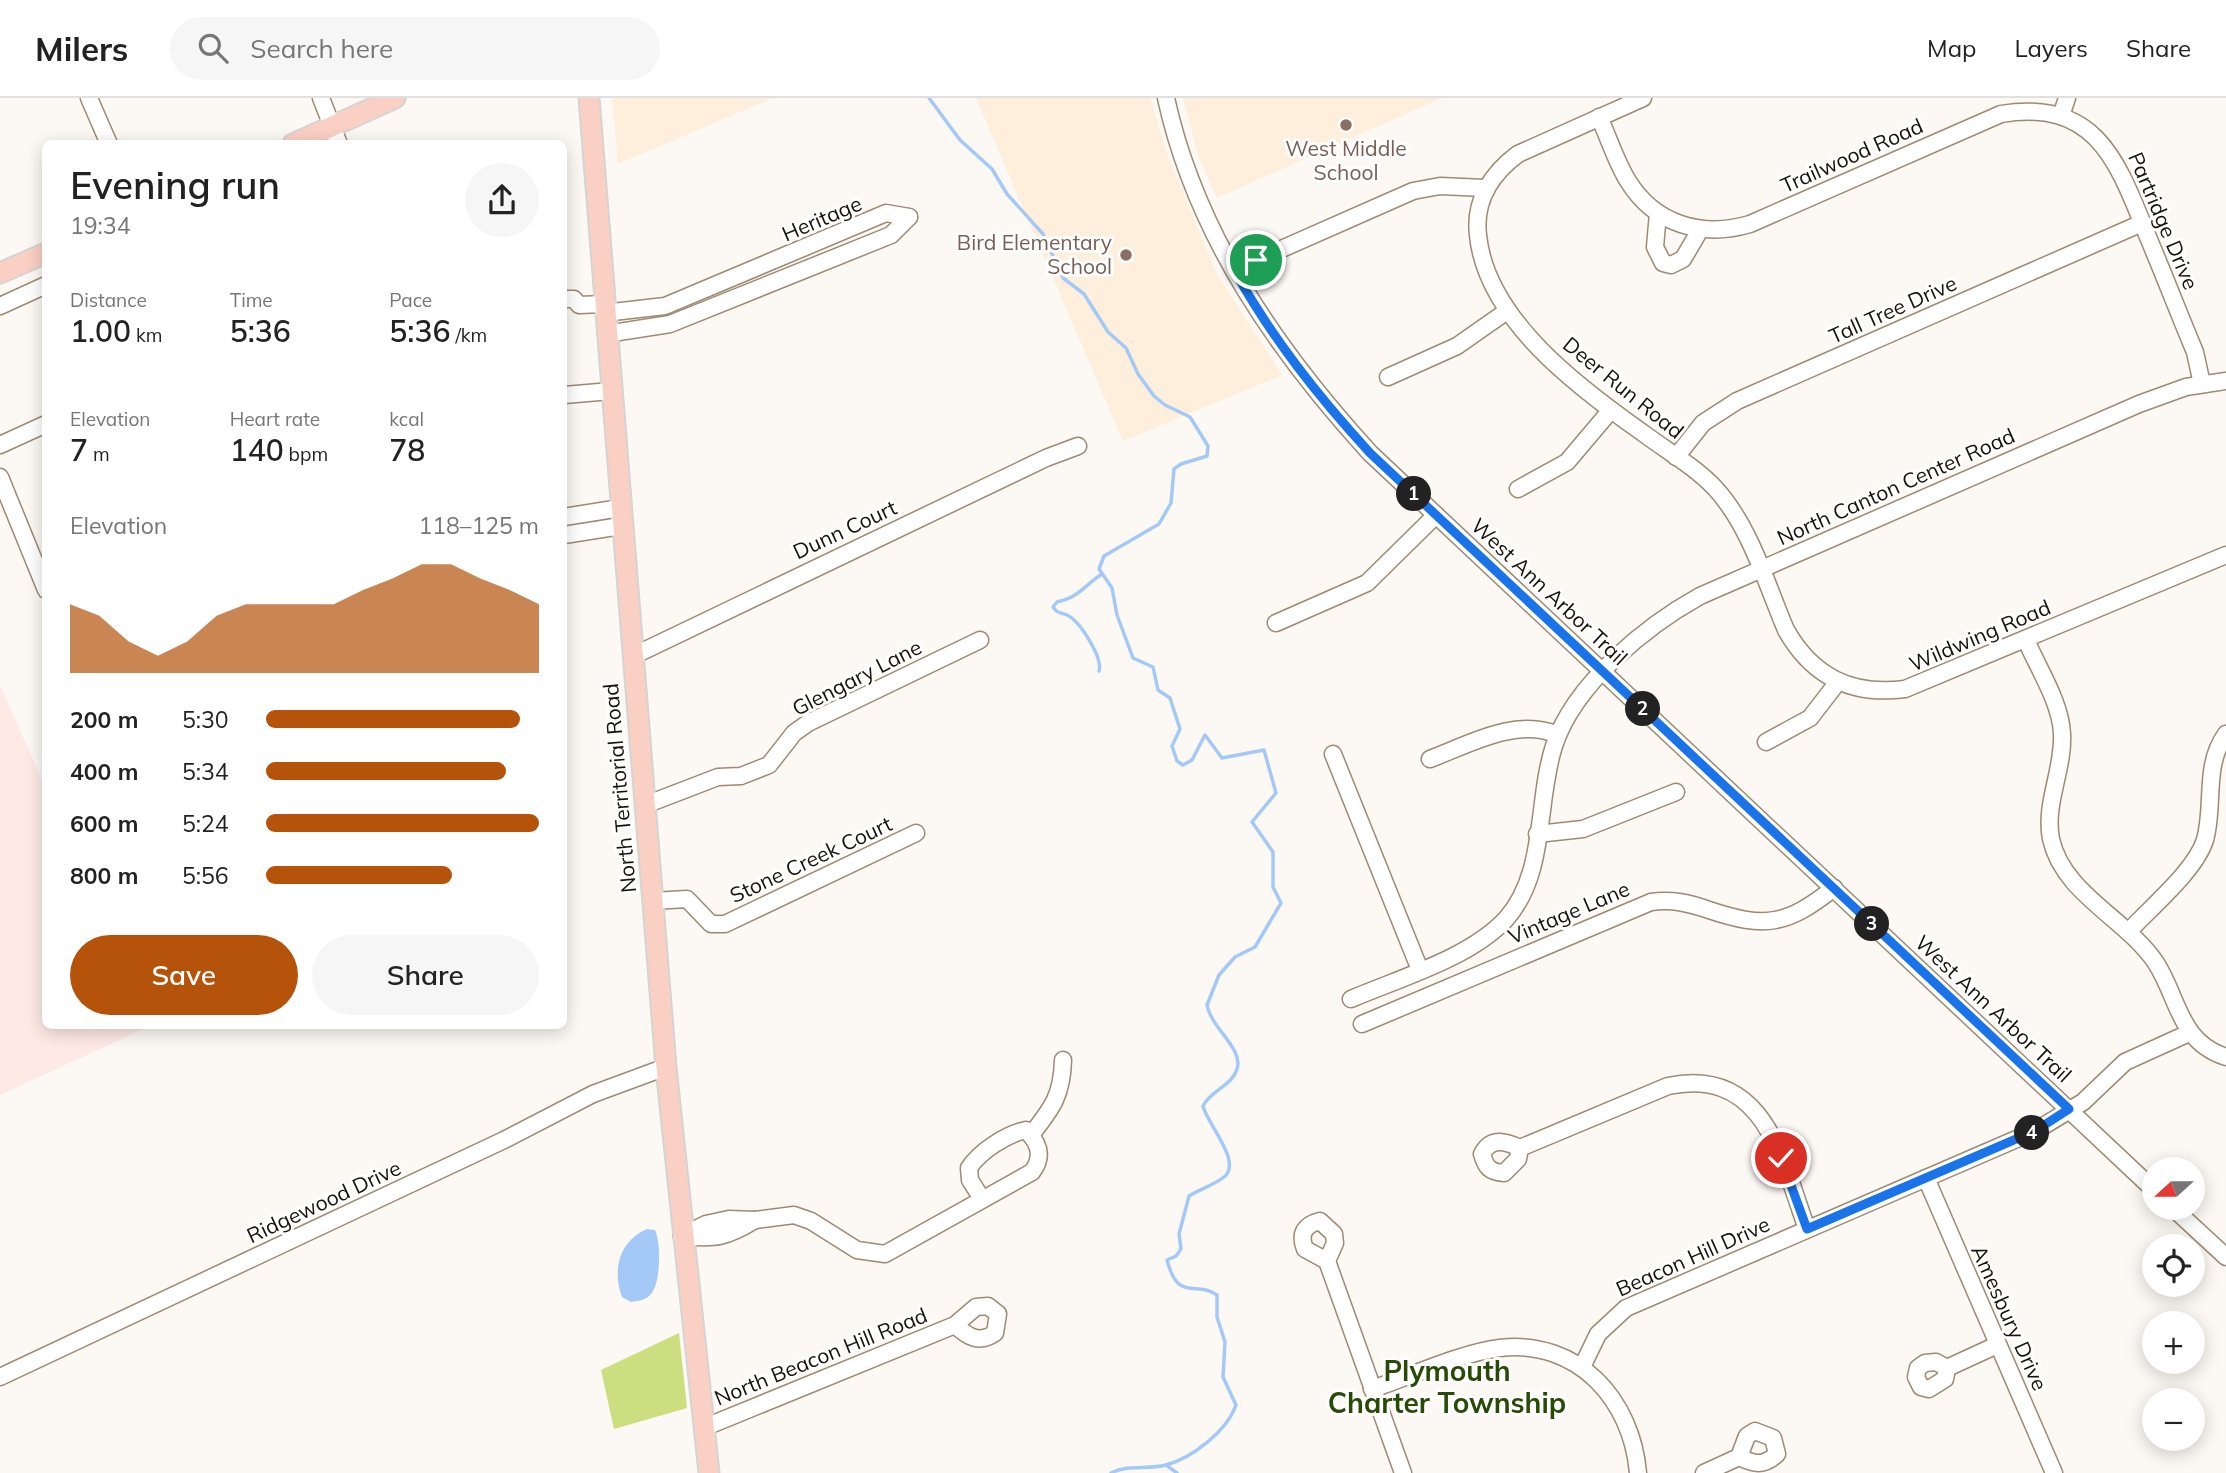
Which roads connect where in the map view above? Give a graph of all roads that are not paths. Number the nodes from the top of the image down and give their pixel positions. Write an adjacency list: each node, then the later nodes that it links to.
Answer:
1 (89, 98): 11 (street)
2 (321, 98): 10 (street)
3 (395, 98): 10 (main road)
4 (589, 98): 25 (main road, North Territorial Road)
5 (1166, 98): 19 (street, West Ann Arbor Trail)
6 (1643, 98): 9 (street)
7 (2067, 98): 8 (street)
8 (2061, 116): 15 (street, Partridge Drive); 16 (street, Trailwood Road)
9 (1600, 117): 13 (street); 14 (street, Trailwood Road)
10 (335, 135): 12 (main road)
11 (107, 140)
12 (312, 140)
13 (1485, 188): 19 (street); 27 (street, Deer Run Road)
14 (1658, 213): 16 (street, Trailwood Road); 16 (street)
15 (2142, 223): 32 (street, Partridge Drive); 39 (street, Tall Tree Drive)
16 (1700, 230)
17 (42, 255): 20 (main road)
18 (765, 265): 21 (street, Heritage); 21 (street, Heritage); 23 (street, Heritage)
19 (1234, 270): 42 (street, West Ann Arbor Trail)
20 (0, 273)
21 (772, 283): 28 (street, Heritage)
22 (42, 287): 26 (street)
23 (692, 295): 25 (street, Heritage); 28 (street)
24 (569, 299): 25 (street, Heritage)
25 (604, 304): 29 (main road, North Territorial Road)
26 (0, 306)
27 (1507, 311): 30 (street); 35 (street, Deer Run Road)
28 (699, 313): 29 (street, Heritage)
29 (606, 334): 33 (main road, North Territorial Road)
30 (1388, 377)
31 (2226, 381): 32 (street, North Canton Center Road)
32 (2202, 383): 47 (street, North Canton Center Road)
33 (611, 391): 34 (street); 44 (main road, North Territorial Road)
34 (567, 395)
35 (1611, 410): 39 (street, Deer Run Road); 41 (street)
36 (42, 426): 37 (street)
37 (0, 444)
38 (1077, 446): 52 (street, Dunn Court)
39 (1676, 457): 47 (street, Deer Run Road)
40 (0, 477): 48 (street)
41 (1518, 489)
42 (1436, 514): 49 (street); 53 (street, West Ann Arbor Trail)
43 (567, 517): 44 (street)
44 (621, 517): 45 (street); 52 (main road, North Territorial Road)
45 (567, 534)
46 (2226, 555): 51 (street, Wildwing Road)
47 (1760, 569): 53 (street, North Canton Center Road); 54 (street, Wildwing Road)
48 (42, 580)
49 (1276, 623)
50 (980, 640): 61 (street, Glengary Lane)
51 (2026, 640): 54 (street, Wildwing Road); 66 (street)
52 (633, 656): 61 (main road, North Territorial Road)
53 (1604, 672): 56 (street, North Canton Center Road); 64 (street, West Ann Arbor Trail)
54 (1837, 683): 57 (street)
55 (2226, 734): 66 (street)
56 (1558, 735): 59 (street); 63 (street)
57 (1766, 742)
58 (1333, 754): 67 (street)
59 (1430, 759)
60 (1676, 793): 63 (street)
61 (645, 805): 65 (main road, North Territorial Road)
62 (916, 833): 65 (street, Stone Creek Court)
63 (1537, 834): 67 (street)
64 (1833, 888): 69 (street, Vintage Lane); 74 (street, West Ann Arbor Trail)
65 (653, 901): 73 (main road, North Territorial Road)
66 (2128, 932): 70 (street)
67 (1420, 970): 68 (street)
68 (1351, 999)
69 (1362, 1024)
70 (2189, 1032): 71 (street); 74 (street, Beacon Hill Drive)
71 (2226, 1057)
72 (1063, 1060): 75 (street)
73 (666, 1068): 82 (main road, North Territorial Road); 89 (street, Ridgewood Drive)
74 (2069, 1109): 77 (street, Beacon Hill Drive); 78 (street, West Ann Arbor Trail)
75 (1031, 1135): 79 (street); 79 (street)
76 (1520, 1148): 81 (street)
77 (1926, 1178): 81 (street, Beacon Hill Drive); 86 (street, Amesbury Drive)
78 (2142, 1178)
79 (982, 1199): 82 (street)
80 (2186, 1220): 83 (street)
81 (1807, 1229): 87 (street, Beacon Hill Drive)
82 (682, 1236): 91 (main road, North Territorial Road)
83 (2226, 1257)
84 (1327, 1261): 90 (street)
85 (955, 1325): 91 (street, North Beacon Hill Road)
86 (1997, 1345): 88 (street); 97 (street, Amesbury Drive)
87 (1583, 1367): 90 (street); 95 (street)
88 (1947, 1368)
89 (0, 1377)
90 (1372, 1389): 94 (street)
91 (703, 1428): 93 (main road, North Territorial Road)
92 (1739, 1457): 96 (street)
93 (709, 1473)
94 (1403, 1473)
95 (1638, 1473)
96 (1704, 1473)
97 (2054, 1473)

